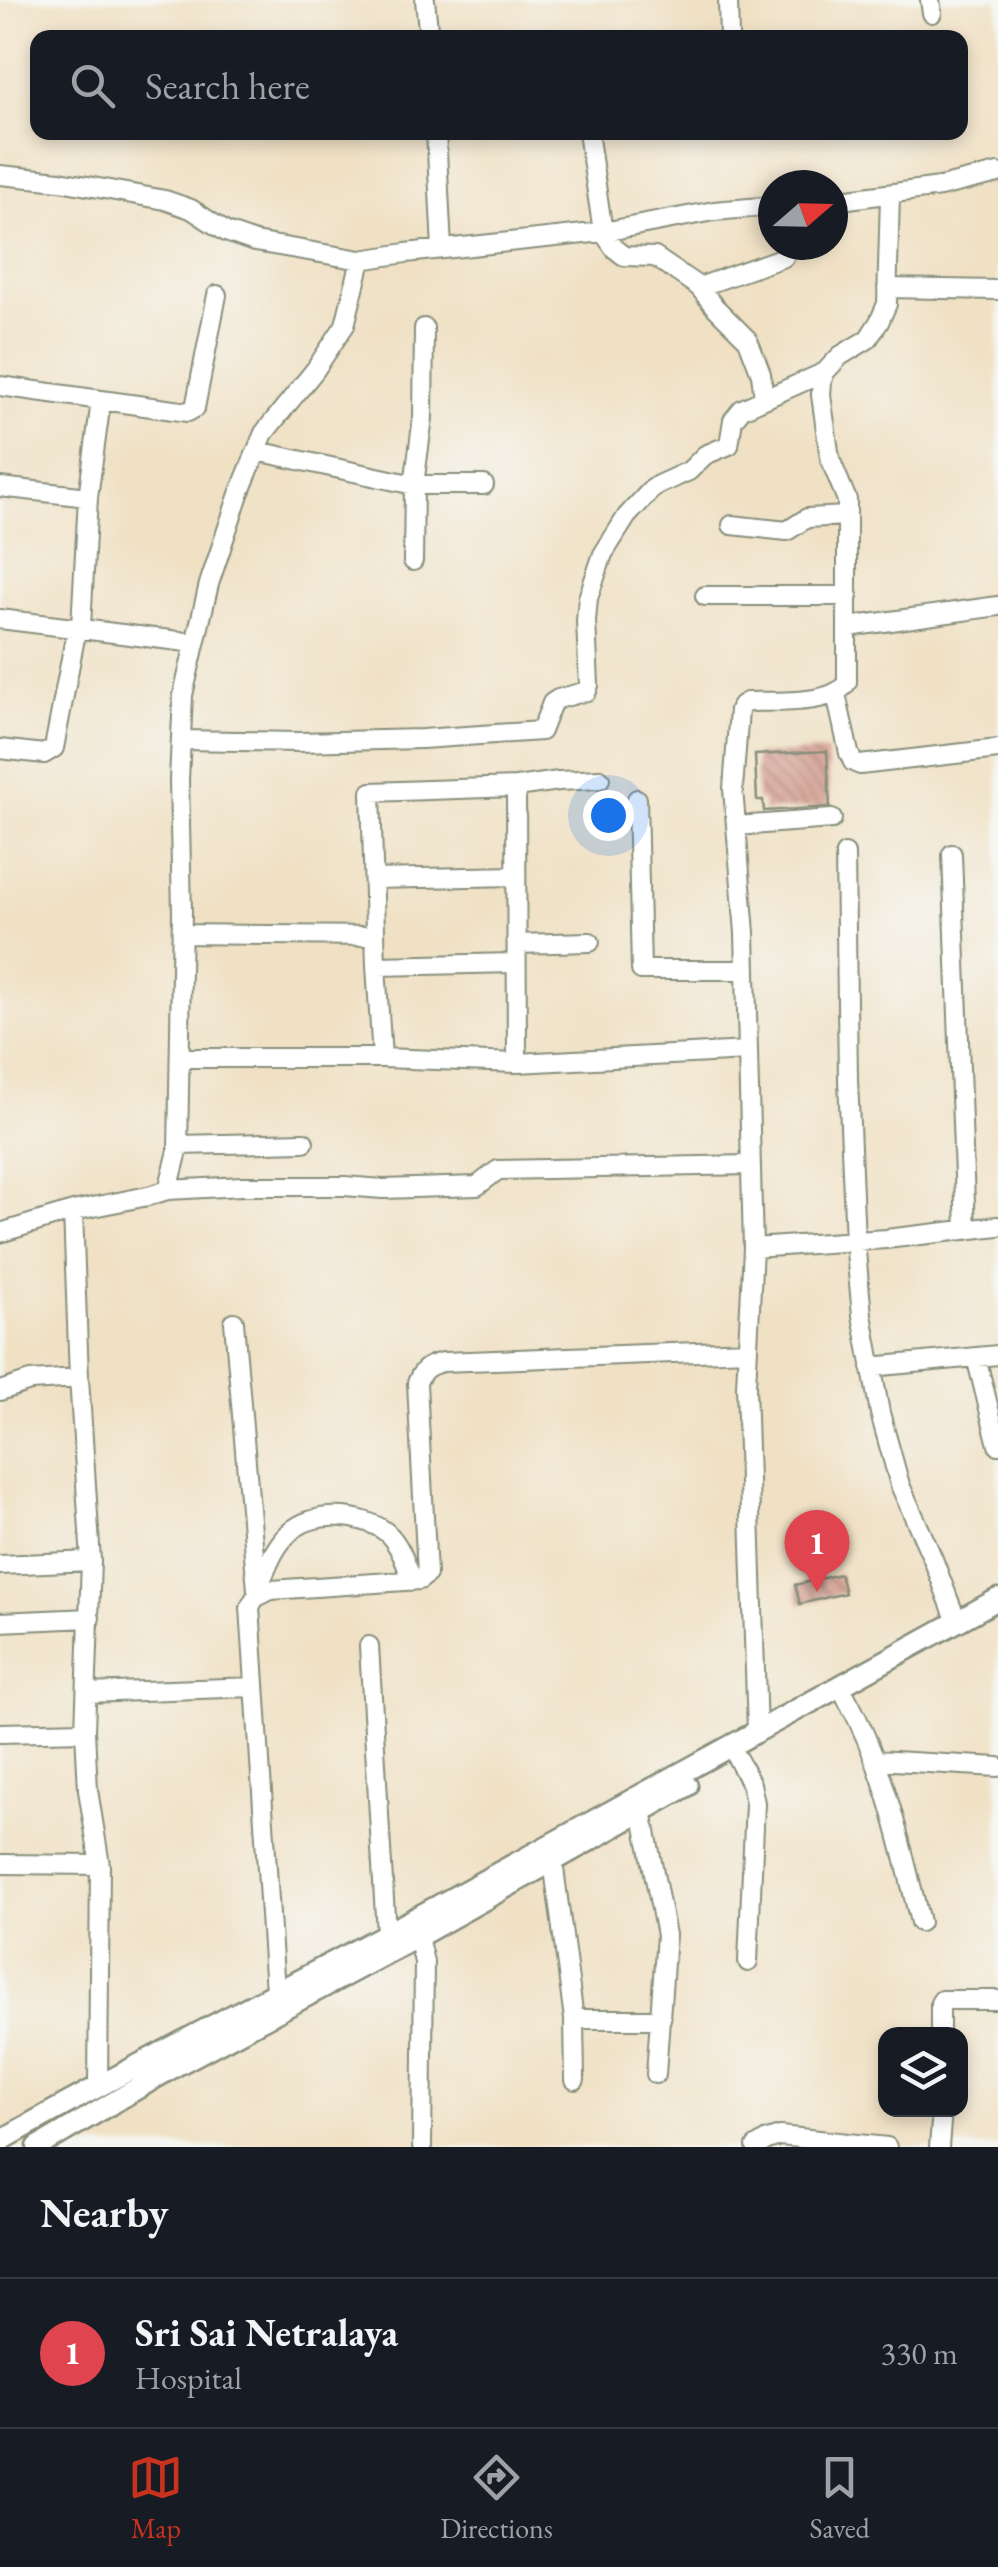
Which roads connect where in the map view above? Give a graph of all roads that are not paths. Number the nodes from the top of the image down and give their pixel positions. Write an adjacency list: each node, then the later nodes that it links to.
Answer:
1 (426, 0): 3 (street)
2 (728, 0): 4 (street)
3 (428, 30)
4 (729, 30)
5 (436, 140): 13 (street)
6 (589, 140): 12 (street)
7 (998, 174): 9 (street)
8 (0, 175): 14 (street)
9 (890, 194): 10 (street); 17 (street)
10 (848, 199)
11 (758, 207): 12 (street)
12 (603, 232): 13 (street); 16 (street)
13 (442, 249): 14 (street)
14 (362, 260): 25 (street)
15 (776, 260): 16 (street)
16 (699, 287): 23 (street)
17 (888, 288): 18 (street); 21 (street)
18 (998, 290)
19 (217, 295): 24 (street)
20 (424, 328): 26 (street)
21 (825, 372): 23 (street); 30 (street)
22 (0, 386): 24 (street)
23 (764, 398): 41 (street)
24 (102, 401): 29 (street)
25 (257, 451): 26 (street); 39 (street)
26 (414, 485): 27 (street); 32 (street)
27 (484, 485)
28 (0, 487): 29 (street)
29 (88, 497): 38 (street)
30 (847, 516): 31 (street); 34 (street)
31 (732, 526)
32 (414, 561)
33 (705, 596): 34 (street)
34 (848, 596): 37 (street)
35 (998, 606): 37 (street)
36 (0, 619): 38 (street)
37 (848, 626): 40 (street)
38 (79, 627): 39 (street); 43 (street)
39 (195, 643): 41 (street)
40 (836, 694): 42 (street); 48 (street)
41 (181, 740): 53 (street)
42 (998, 749)
43 (0, 750)
44 (600, 779): 45 (street)
45 (516, 787): 51 (street); 52 (street)
46 (636, 800): 58 (street)
47 (832, 818): 48 (street)
48 (736, 826): 58 (street)
49 (844, 854): 71 (street)
50 (952, 854): 69 (street)
51 (516, 876): 52 (street); 56 (street)
52 (374, 879): 54 (street)
53 (182, 934): 54 (street); 60 (street)
54 (375, 936): 57 (street)
55 (590, 942): 56 (street)
56 (516, 954): 57 (street); 62 (street)
57 (376, 966): 61 (street)
58 (746, 970): 59 (street)
59 (748, 1051): 62 (street); 65 (street)
60 (180, 1058): 61 (street); 64 (street)
61 (382, 1058): 62 (street)
62 (517, 1063)
63 (304, 1142): 64 (street)
64 (178, 1145): 66 (street)
65 (750, 1165): 66 (street); 72 (street)
66 (168, 1190): 67 (street)
67 (73, 1210): 70 (street); 78 (street)
68 (998, 1226): 69 (street)
69 (966, 1230): 71 (street)
70 (0, 1232)
71 (855, 1241): 72 (street); 77 (street)
72 (752, 1248): 74 (street)
73 (234, 1322): 84 (street)
74 (748, 1350): 83 (street); 95 (street)
75 (998, 1355): 76 (street)
76 (976, 1357): 77 (street); 80 (street)
77 (871, 1367): 89 (street)
78 (79, 1378): 79 (street); 81 (street)
79 (0, 1391)
80 (998, 1445)
81 (91, 1562): 82 (street); 87 (street)
82 (0, 1565)
83 (412, 1581): 84 (street); 84 (street)
84 (256, 1594): 91 (street)
85 (998, 1599): 89 (main road)
86 (998, 1614): 93 (main road)
87 (90, 1618): 88 (street); 92 (street)
88 (0, 1622)
89 (957, 1622): 95 (main road)
90 (369, 1646): 106 (street)
91 (254, 1686): 92 (street); 108 (street)
92 (88, 1694): 94 (street)
93 (846, 1697): 97 (main road); 98 (street)
94 (84, 1731): 96 (street); 103 (street)
95 (757, 1732): 105 (main road)
96 (0, 1733)
97 (737, 1758): 100 (main road); 107 (street)
98 (876, 1760): 99 (street); 104 (street)
99 (998, 1766)
100 (642, 1811): 101 (main road); 110 (street)
101 (553, 1861): 105 (main road); 111 (street)
102 (0, 1864): 103 (street)
103 (100, 1865): 115 (street)
104 (920, 1922)
105 (416, 1928): 106 (main road); 118 (main road); 120 (street)
106 (386, 1934): 108 (main road)
107 (748, 1962)
108 (275, 1992): 115 (main road)
109 (998, 2000): 112 (street)
110 (660, 2018): 111 (street); 113 (street)
111 (574, 2019): 114 (street)
112 (940, 2027)
113 (656, 2074)
114 (575, 2080)
115 (98, 2086): 117 (main road)
116 (942, 2117): 123 (street)
117 (0, 2141)
118 (60, 2141): 119 (main road)
119 (38, 2147)
120 (422, 2147)
121 (756, 2147): 122 (street)
122 (887, 2147)
123 (940, 2147)

